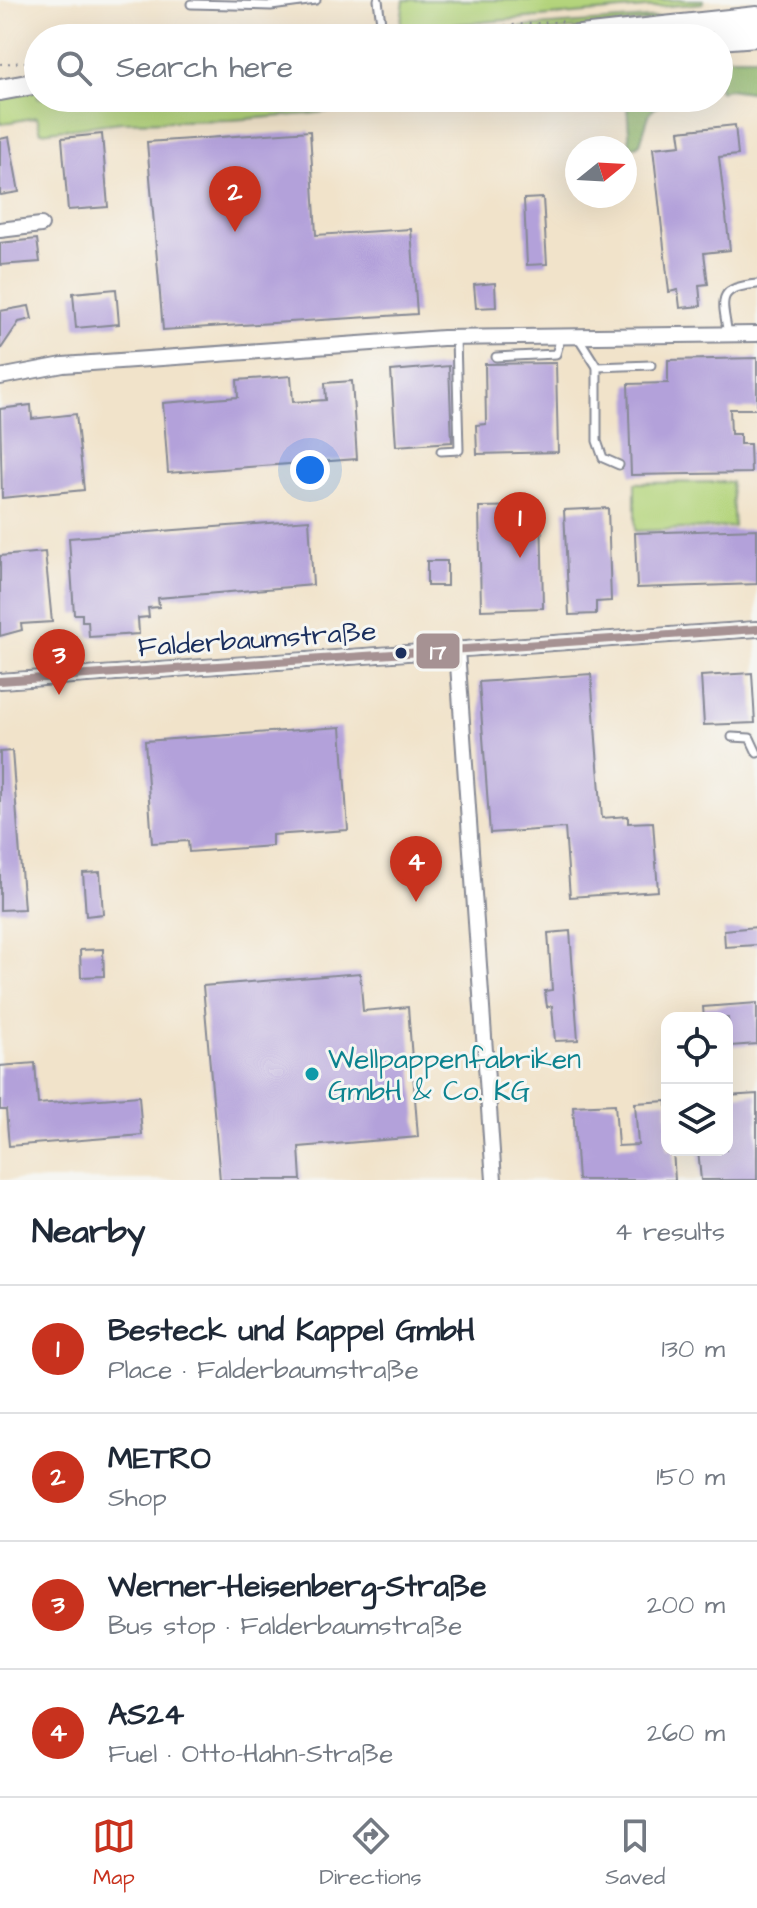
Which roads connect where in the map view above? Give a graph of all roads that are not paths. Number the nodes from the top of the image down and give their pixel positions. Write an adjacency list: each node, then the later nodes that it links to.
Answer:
1 (316, 0): 3 (lane)
2 (378, 0): 5 (lane)
3 (191, 4)
4 (757, 17): 6 (main road)
5 (381, 24)
6 (694, 24)
7 (757, 36): 8 (main road)
8 (733, 38)
9 (24, 86): 10 (main road)
10 (0, 90)
11 (41, 225): 12 (street)
12 (0, 230)
13 (757, 284): 14 (lane)
14 (728, 334): 15 (street); 16 (street)
15 (757, 334)
16 (569, 335): 17 (street); 18 (lane); 20 (lane)
17 (456, 338): 21 (street); 22 (lane)
18 (496, 357)
19 (651, 365): 20 (lane)
20 (597, 367): 23 (lane)
21 (0, 377)
22 (441, 451)
23 (619, 465)
24 (757, 629): 25 (street, Falderbaumstraße)
25 (457, 650): 26 (street, Falderbaumstraße); 29 (street)
26 (0, 681)
27 (732, 737): 28 (lane)
28 (757, 753)
29 (494, 1180)

